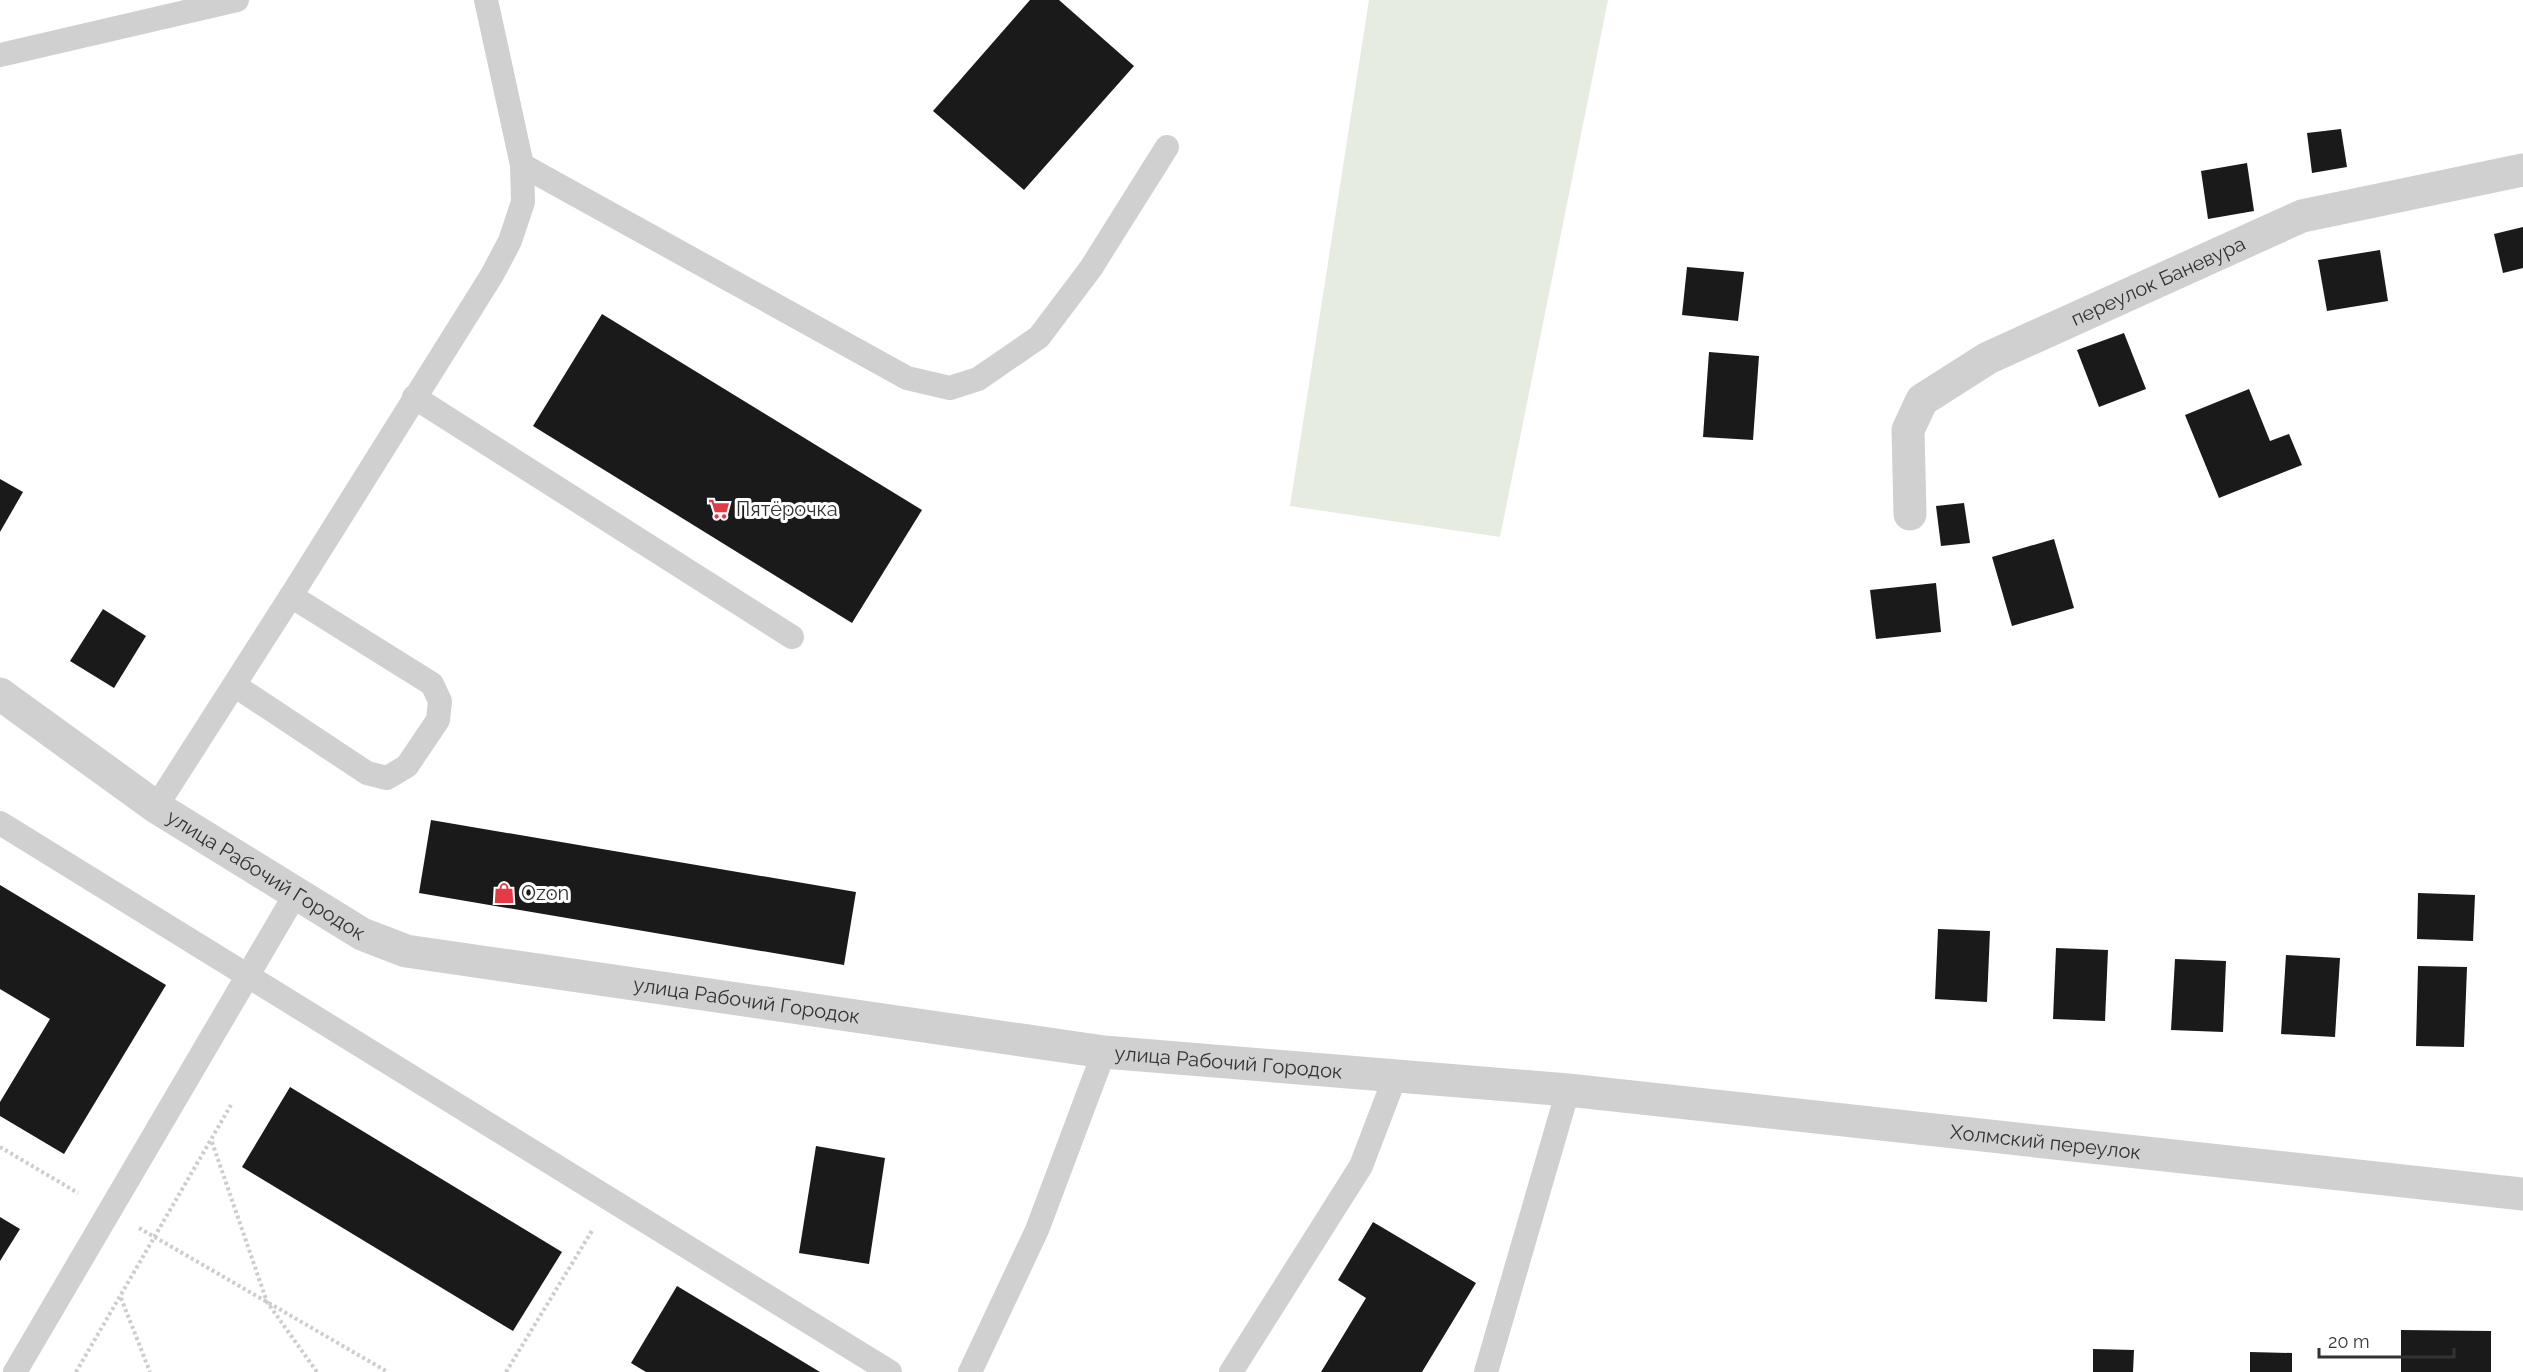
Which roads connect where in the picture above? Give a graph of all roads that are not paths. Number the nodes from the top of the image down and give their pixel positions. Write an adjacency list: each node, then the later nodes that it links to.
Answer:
1 (237, 0): 3 (lane)
2 (486, 0): 5 (lane)
3 (0, 55)
4 (1167, 147): 5 (lane)
5 (522, 165): 7 (lane)
6 (2523, 170): 8 (street, переулок Баневура)
7 (414, 397): 9 (lane); 10 (lane)
8 (1910, 514)
9 (291, 596): 11 (lane); 11 (lane)
10 (792, 637)
11 (234, 685): 13 (lane)
12 (0, 694): 13 (street, улица Рабочий Городок)
13 (156, 807): 15 (street, улица Рабочий Городок)
14 (0, 824): 16 (lane)
15 (295, 895): 16 (lane); 17 (street, улица Рабочий Городок)
16 (245, 976): 21 (lane); 22 (lane)
17 (1104, 1052): 18 (street, улица Рабочий Городок); 23 (lane)
18 (1395, 1077): 19 (street, улица Рабочий Городок); 24 (lane)
19 (1568, 1090): 20 (street, Холмский переулок); 25 (lane)
20 (2523, 1194)
21 (15, 1372)
22 (890, 1372)
23 (970, 1372)
24 (1232, 1372)
25 (1486, 1372)

